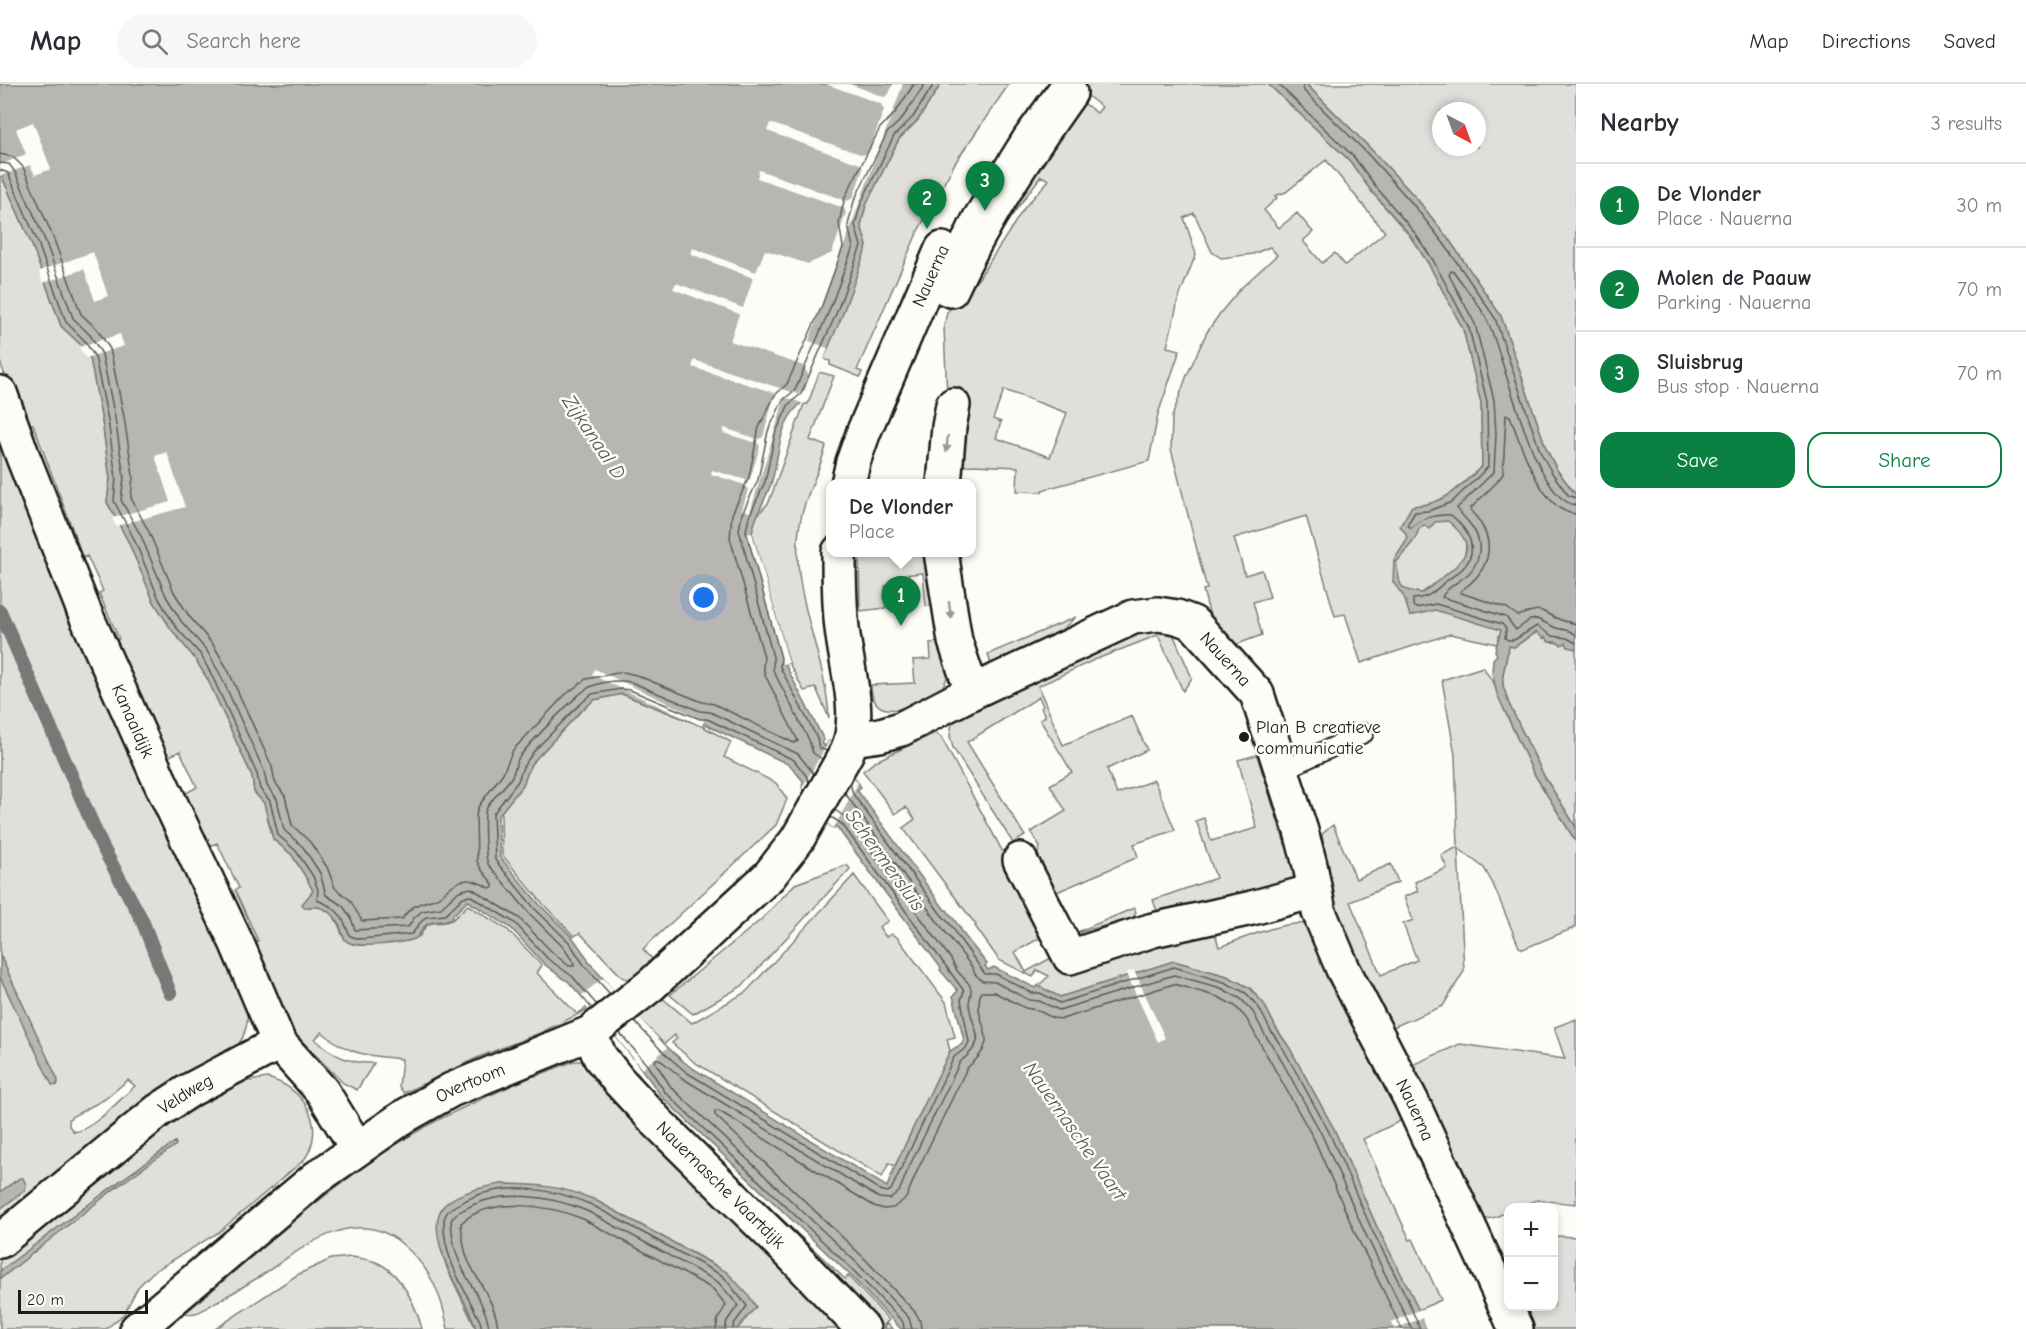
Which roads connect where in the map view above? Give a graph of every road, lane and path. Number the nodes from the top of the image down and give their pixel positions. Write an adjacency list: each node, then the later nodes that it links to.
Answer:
1 (1058, 88): 1 (street, Nauerna); 4 (street, Nauerna)
2 (0, 393): 15 (street, Kanaaldijk)
3 (953, 405): 5 (street, one-way to 5)
4 (849, 479)
5 (944, 479)
6 (839, 557): 10 (street)
7 (942, 557): 8 (street, one-way to 8)
8 (972, 693): 10 (street, Nauerna); 11 (street, Nauerna)
9 (1364, 733): 11 (lane)
10 (850, 746): 14 (street, Overtoom)
11 (1282, 770): 13 (street, Nauerna)
12 (1020, 860): 13 (street)
13 (1314, 891): 20 (street, Nauerna)
14 (595, 1030): 16 (street, Overtoom); 19 (street, Nauernasche Vaartdijk)
15 (279, 1043): 16 (street); 17 (street, Veldweg)
16 (357, 1148): 18 (street, Overtoom)
17 (0, 1241)
18 (137, 1329)
19 (863, 1329)
20 (1516, 1329)

